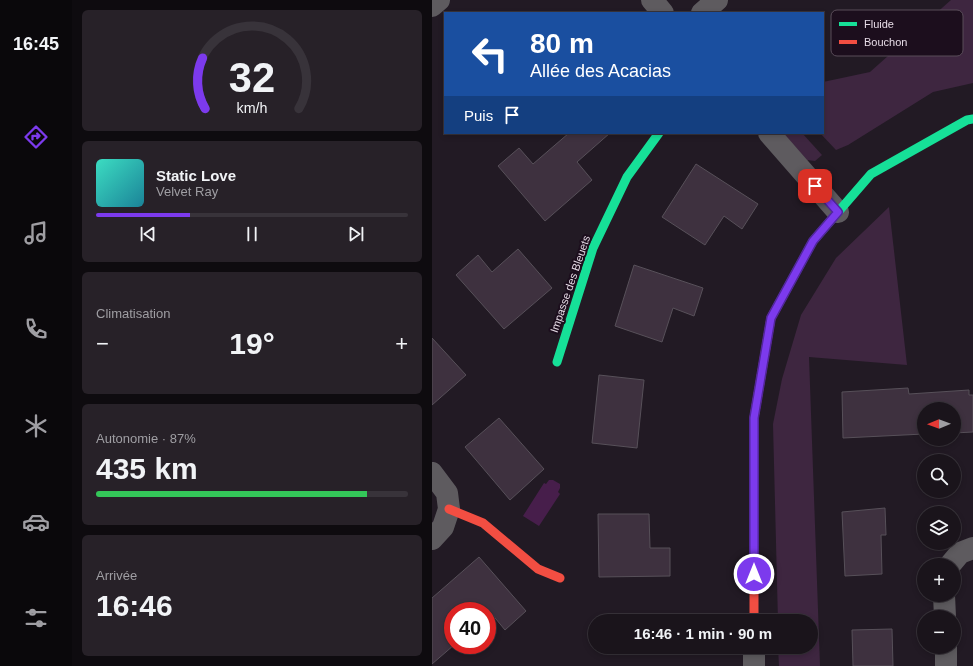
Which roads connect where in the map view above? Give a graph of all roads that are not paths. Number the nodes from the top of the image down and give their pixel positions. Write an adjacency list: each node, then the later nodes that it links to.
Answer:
1 (439, 0): 4 (street)
2 (652, 0): 5 (street)
3 (717, 0): 6 (street)
4 (432, 6)
5 (662, 12)
6 (703, 12)
7 (973, 119): 10 (street)
8 (658, 134): 11 (street, Impasse des Bleuets)
9 (770, 134): 10 (street)
10 (838, 212): 18 (street)
11 (557, 362)
12 (432, 473): 13 (street)
13 (449, 509): 14 (street); 17 (street)
14 (432, 539)
15 (973, 548): 16 (street)
16 (956, 558)
17 (560, 578)
18 (754, 614)
19 (754, 654): 21 (street)
20 (946, 654): 22 (street)
21 (754, 666)
22 (946, 666)

